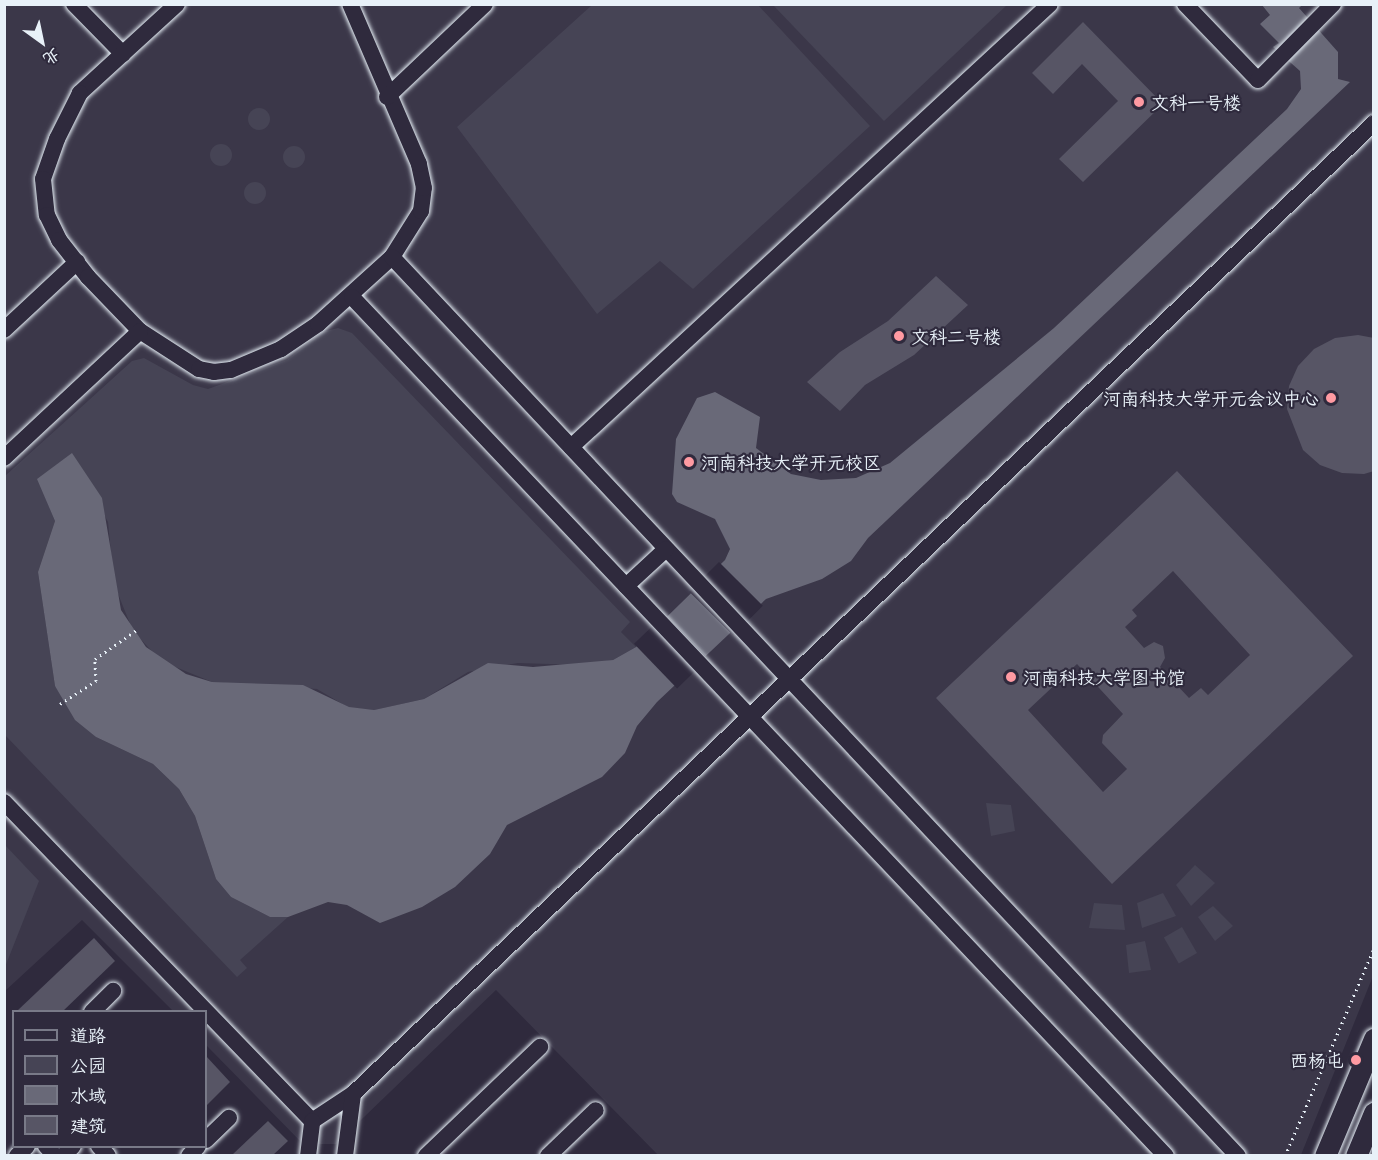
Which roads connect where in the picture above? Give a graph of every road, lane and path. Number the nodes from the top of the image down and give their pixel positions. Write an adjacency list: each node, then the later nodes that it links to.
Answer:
1 (74, 4): 8 (lane)
2 (350, 4): 9 (lane)
3 (485, 4): 9 (lane)
4 (1050, 4): 16 (lane)
5 (1185, 4): 6 (lane)
6 (1333, 4)
7 (167, 8): 8 (lane)
8 (123, 54): 12 (lane)
9 (387, 97): 11 (lane)
10 (1374, 123): 21 (lane)
11 (392, 257): 13 (lane); 16 (lane)
12 (76, 262): 14 (lane); 15 (lane)
13 (352, 297): 15 (lane); 19 (lane)
14 (4, 330)
15 (140, 331): 17 (lane)
16 (571, 447): 18 (lane)
17 (4, 458)
18 (666, 549): 19 (lane); 21 (lane)
19 (626, 586): 23 (lane)
20 (138, 629): 22 (path)
21 (790, 680): 23 (lane); 43 (lane)
22 (60, 704)
23 (751, 717): 32 (lane); 42 (lane)
24 (4, 802): 28 (lane)
25 (1374, 948): 44 (path)
26 (113, 991): 27 (lane)
27 (93, 1010)
28 (205, 1010)
29 (207, 1012): 36 (lane)
30 (1374, 1040): 45 (main road)
31 (540, 1047): 40 (lane)
32 (353, 1094): 36 (lane); 39 (lane)
33 (596, 1110): 41 (lane)
34 (1374, 1113): 46 (main road)
35 (229, 1118): 37 (lane)
36 (312, 1121): 38 (lane)
37 (207, 1139)
38 (308, 1155)
39 (345, 1155)
40 (426, 1155)
41 (548, 1155)
42 (1166, 1155)
43 (1238, 1155)
44 (1286, 1155)
45 (1325, 1155)
46 (1356, 1155)

